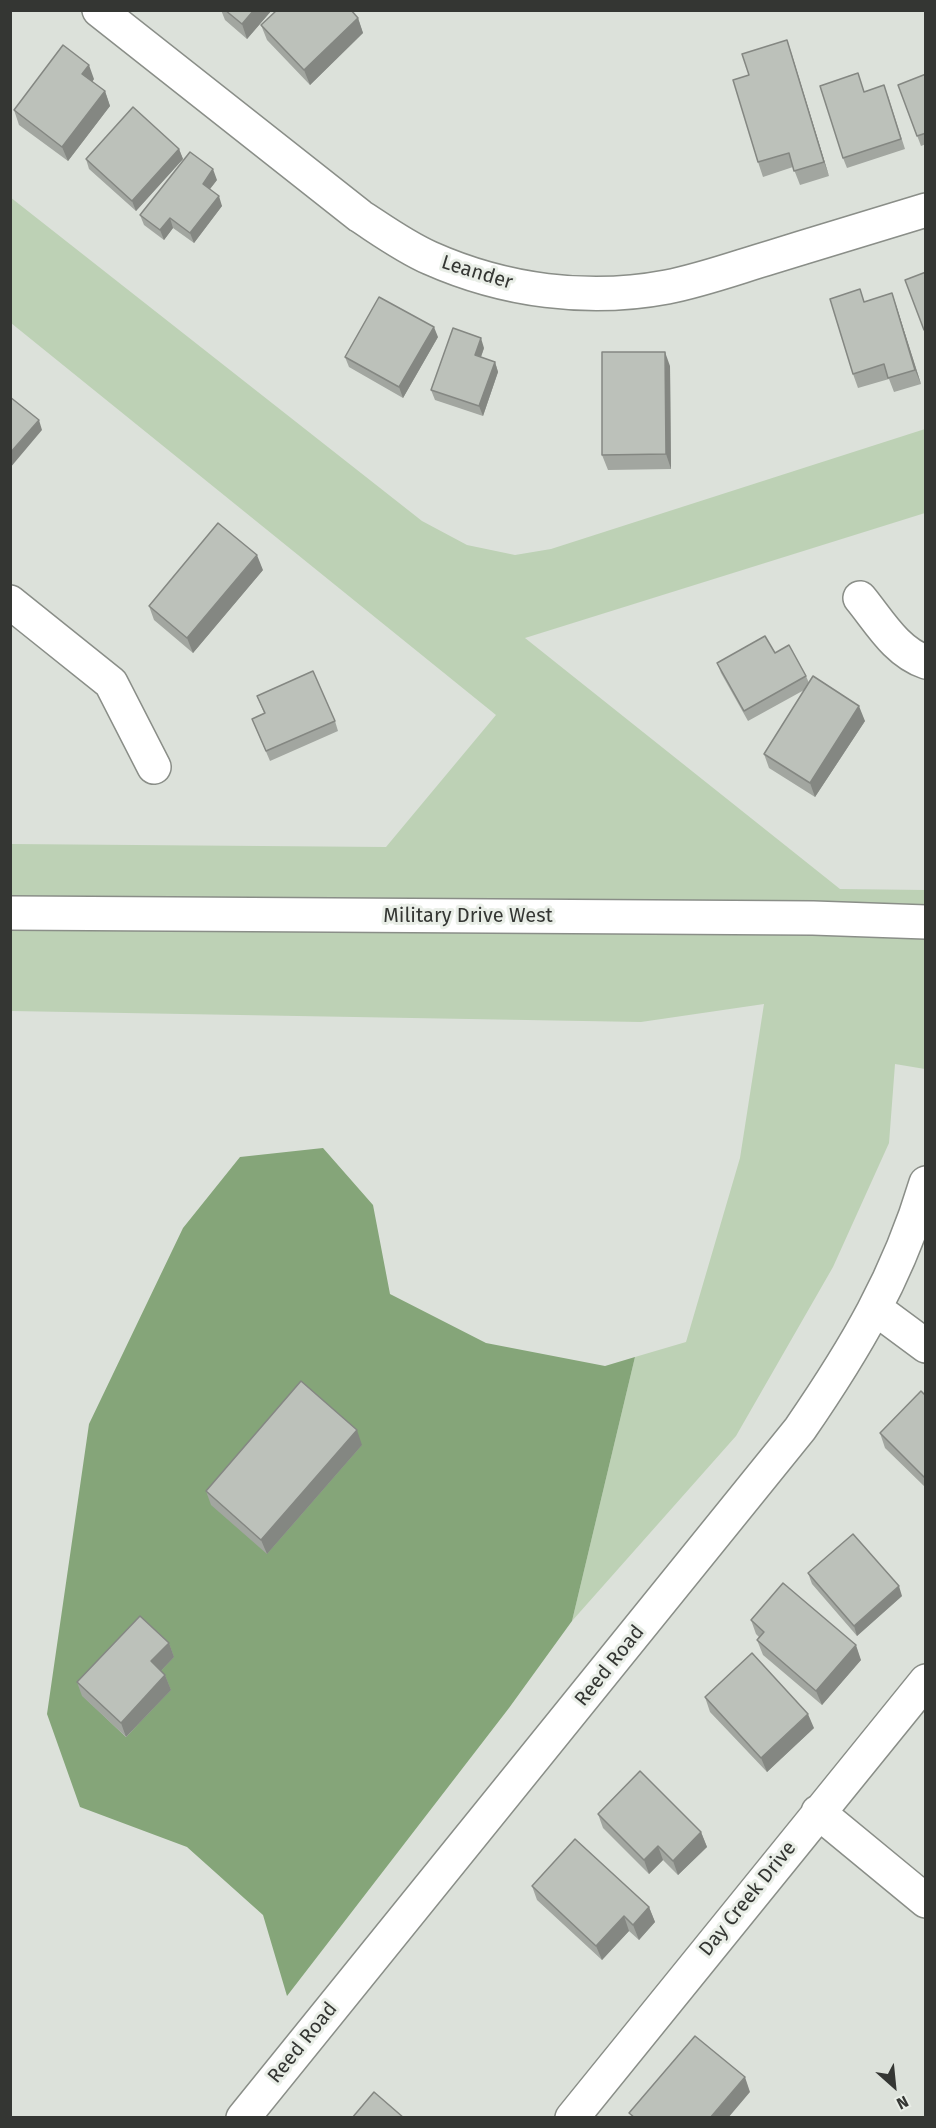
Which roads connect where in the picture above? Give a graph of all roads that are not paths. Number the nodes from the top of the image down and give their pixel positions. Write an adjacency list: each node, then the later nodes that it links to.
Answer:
1 (99, 10): 2 (street, Leander)
2 (926, 210)
3 (860, 598): 5 (street)
4 (10, 602): 6 (street)
5 (926, 662)
6 (154, 767)
7 (10, 913): 8 (street, Military Drive West)
8 (926, 922)
9 (926, 1183): 10 (street, Reed Road)
10 (876, 1309): 11 (street); 15 (street, Reed Road)
11 (926, 1346)
12 (926, 1681): 13 (street, Day Creek Drive)
13 (818, 1812): 14 (street); 16 (street, Day Creek Drive)
14 (926, 1901)
15 (243, 2118)
16 (572, 2118)

